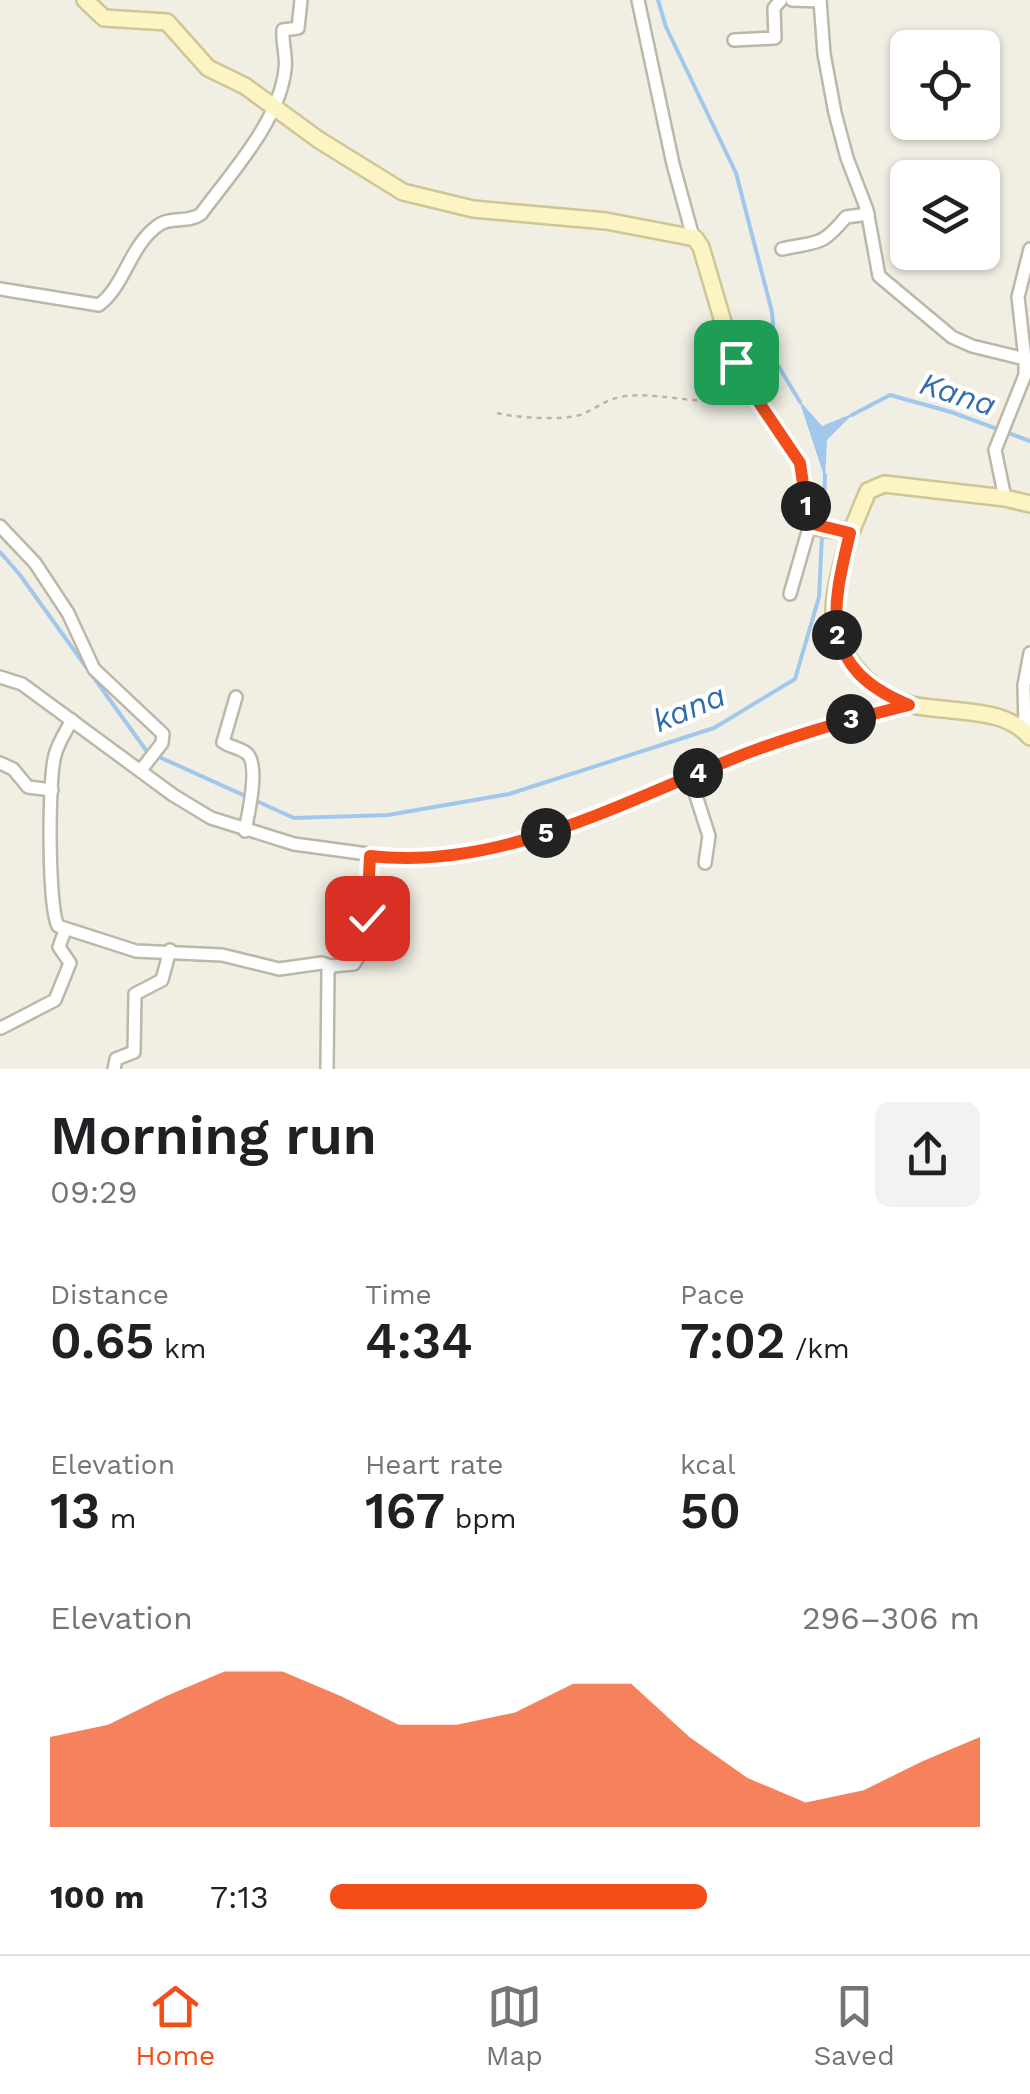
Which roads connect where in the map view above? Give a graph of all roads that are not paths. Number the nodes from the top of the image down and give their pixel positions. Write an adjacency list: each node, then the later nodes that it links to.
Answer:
1 (84, 0): 8 (street)
2 (301, 0): 8 (street)
3 (638, 0): 10 (street)
4 (782, 0): 7 (street)
5 (792, 0): 6 (street)
6 (820, 0): 9 (street)
7 (734, 40)
8 (276, 106): 10 (street); 13 (street)
9 (868, 214): 11 (street); 14 (street)
10 (693, 237): 18 (street)
11 (782, 249)
12 (1030, 249): 14 (street)
13 (0, 289)
14 (1026, 359): 15 (street)
15 (1026, 387): 16 (street)
16 (1005, 498): 17 (street); 20 (street)
17 (1030, 504)
18 (815, 525): 20 (street); 21 (street)
19 (0, 526): 29 (street)
20 (846, 533): 25 (street)
21 (790, 594)
22 (1030, 654): 27 (street)
23 (0, 677): 26 (street)
24 (236, 697): 32 (street)
25 (909, 705): 27 (street); 30 (street)
26 (72, 720): 29 (street); 31 (street)
27 (1028, 734)
28 (0, 763): 31 (street)
29 (143, 767): 32 (street)
30 (690, 777): 33 (street); 34 (street)
31 (52, 790): 35 (street)
32 (246, 827): 33 (street)
33 (370, 856): 37 (street)
34 (706, 863)
35 (65, 930): 36 (street); 38 (street)
36 (170, 950): 37 (street); 39 (street)
37 (331, 966): 40 (street)
38 (1, 1028)
39 (114, 1069)
40 (326, 1069)

